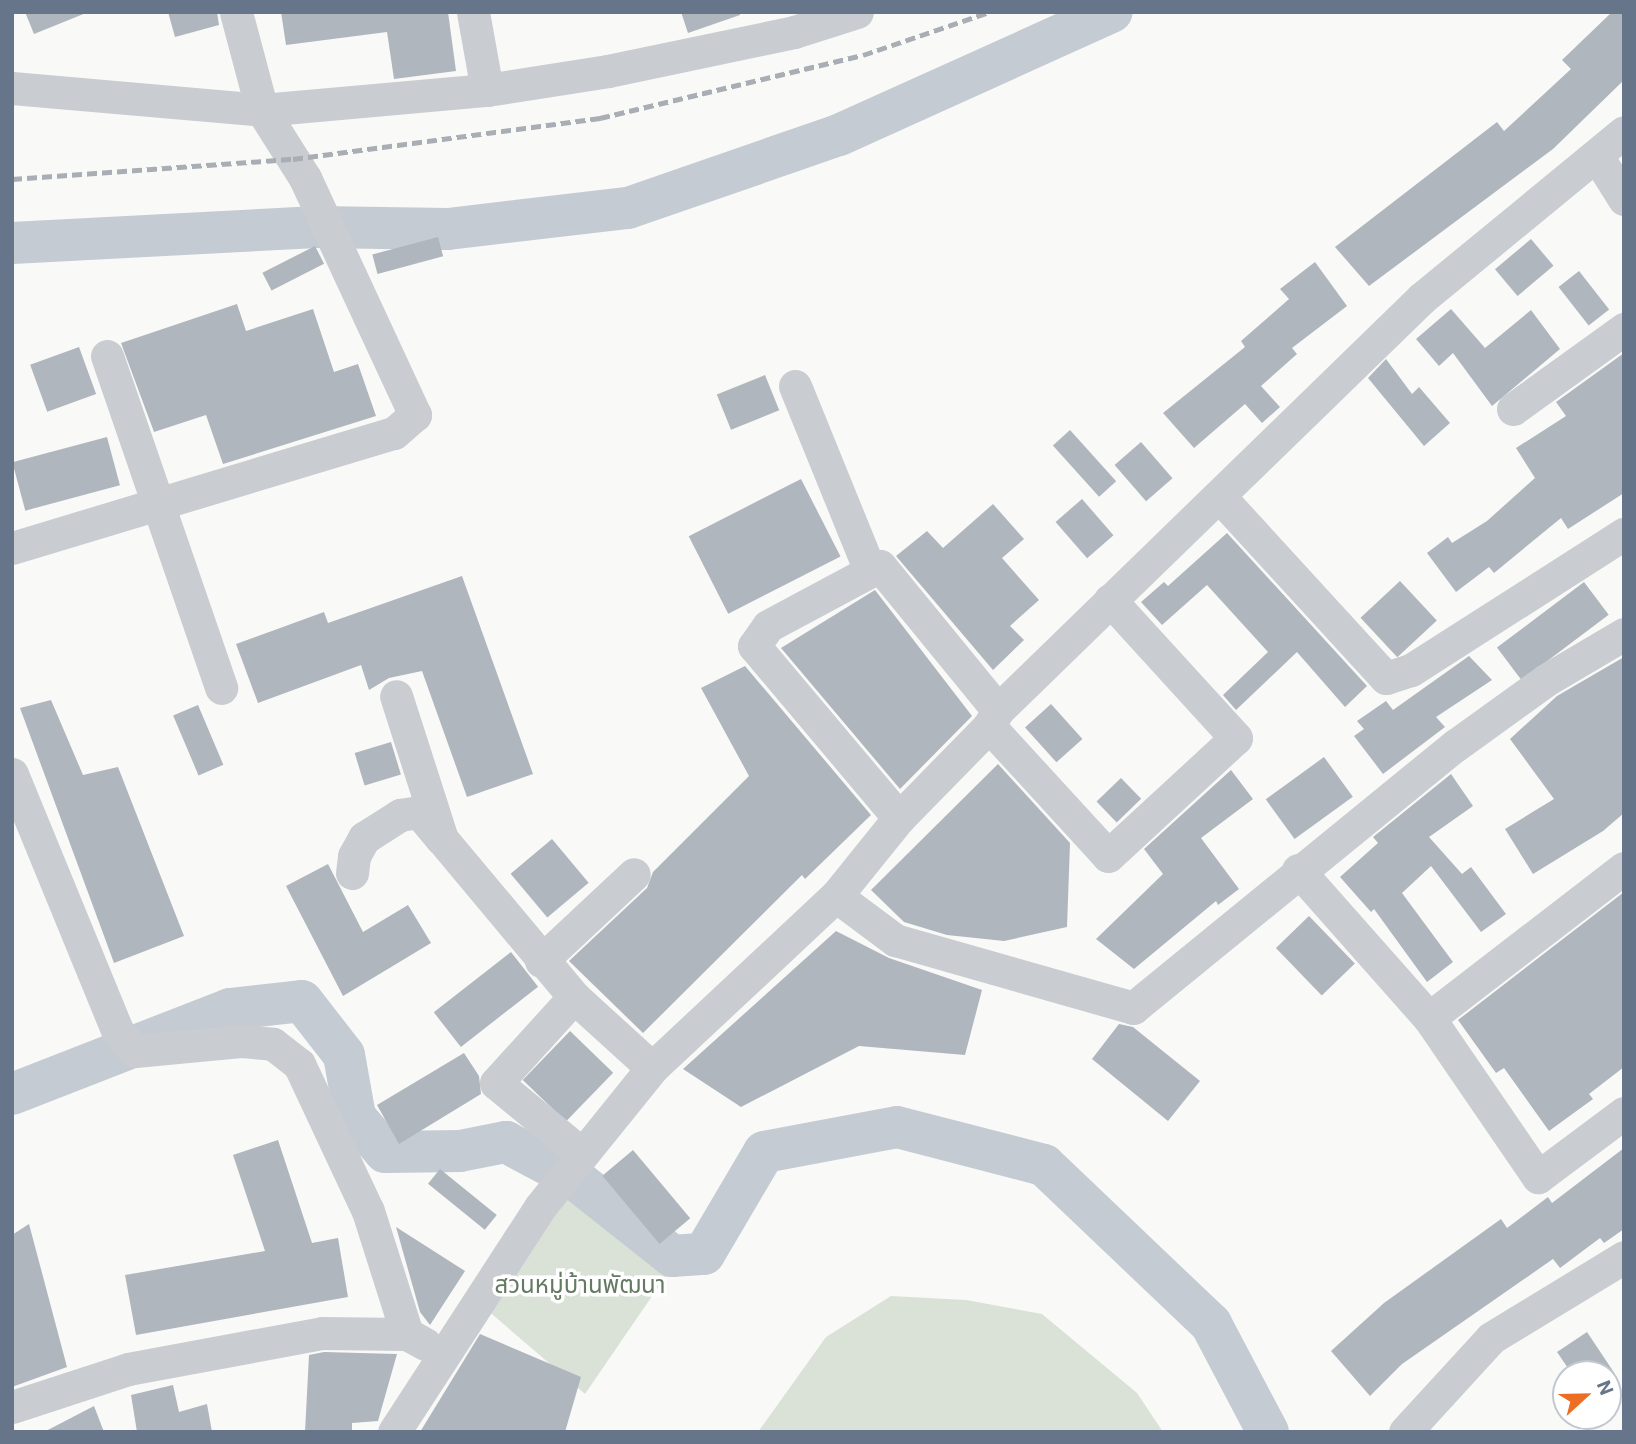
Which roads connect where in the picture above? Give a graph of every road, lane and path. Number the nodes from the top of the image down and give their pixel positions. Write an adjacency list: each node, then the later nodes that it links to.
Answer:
1 (236, 12): 7 (street)
2 (473, 12): 6 (street)
3 (857, 12): 4 (street)
4 (790, 22): 6 (street)
5 (12, 88): 7 (street)
6 (488, 90): 7 (street)
7 (262, 110): 16 (street)
8 (1624, 132): 9 (street)
9 (1597, 156): 10 (street); 15 (street)
10 (1624, 200)
11 (1624, 329): 14 (street)
12 (107, 356): 16 (street)
13 (795, 386): 19 (street)
14 (1513, 410)
15 (1219, 496): 17 (street); 20 (street)
16 (160, 503): 18 (street); 22 (street)
17 (1624, 534)
18 (12, 548)
19 (870, 571): 24 (street); 26 (street)
20 (1110, 600): 24 (street); 24 (street)
21 (1624, 634): 29 (street)
22 (221, 688)
23 (396, 696): 27 (street)
24 (993, 718): 26 (street)
25 (12, 774): 40 (street)
26 (899, 818): 32 (street)
27 (442, 839): 30 (street); 33 (street)
28 (1624, 868): 35 (street)
29 (1298, 870): 32 (street); 35 (street)
30 (352, 873)
31 (634, 874): 33 (street)
32 (836, 896): 36 (street)
33 (541, 961): 34 (street)
34 (574, 996): 36 (street); 38 (street)
35 (1429, 1018): 37 (street)
36 (652, 1068): 38 (street)
37 (1624, 1113)
38 (579, 1157): 41 (street)
39 (1624, 1257): 44 (street)
40 (407, 1334): 41 (street); 42 (street)
41 (442, 1353): 43 (street)
42 (12, 1407)
43 (394, 1432)
44 (1405, 1432)

